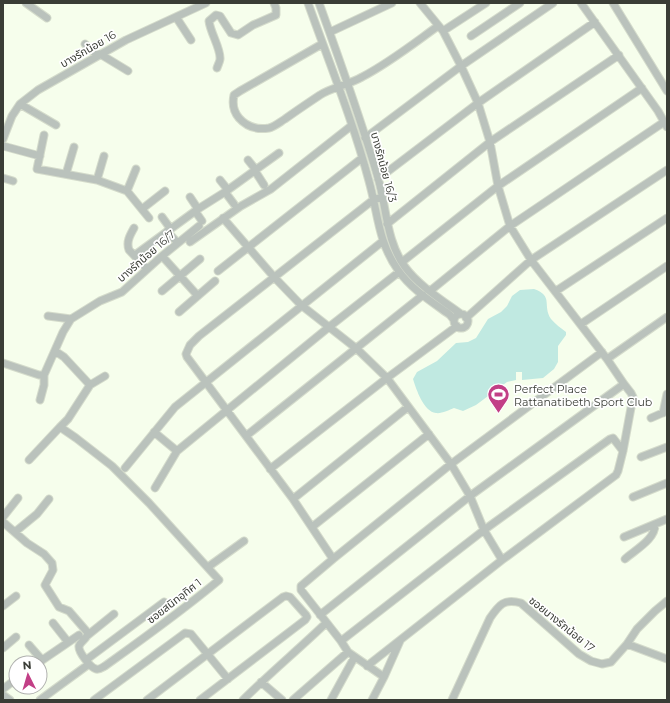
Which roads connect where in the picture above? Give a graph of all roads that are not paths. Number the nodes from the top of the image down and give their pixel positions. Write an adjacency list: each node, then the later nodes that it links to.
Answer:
1 (26, 3): 14 (street)
2 (206, 3): 13 (street, บางรักน้อย 16)
3 (274, 3): 25 (street)
4 (308, 3): 21 (street)
5 (319, 3): 17 (street, บางรักน้อย 16/3)
6 (392, 3): 17 (street)
7 (420, 3): 16 (street)
8 (486, 3): 16 (street)
9 (520, 3): 18 (street)
10 (553, 3): 24 (street)
11 (582, 3): 15 (street)
12 (613, 3): 30 (street)
13 (176, 17): 19 (street); 22 (street, บางรักน้อย 16)
14 (47, 18)
15 (595, 22): 23 (street); 31 (street)
16 (440, 29): 24 (street); 27 (street)
17 (330, 32): 27 (street, บางรักน้อย 16/3)
18 (471, 36)
19 (191, 40)
20 (85, 44): 22 (street)
21 (322, 44): 28 (street); 28 (street)
22 (99, 55): 26 (street); 32 (street, บางรักน้อย 16)
23 (619, 55): 29 (street); 39 (street)
24 (461, 66): 31 (street); 38 (street)
25 (217, 68)
26 (128, 71)
27 (347, 84): 28 (street); 38 (street, บางรักน้อย 16/3)
28 (337, 86): 35 (street)
29 (642, 88): 33 (street); 57 (street)
30 (667, 90)
31 (478, 103): 39 (street); 52 (street)
32 (20, 104): 34 (street); 37 (street, บางรักน้อย 16)
33 (666, 124): 72 (street)
34 (56, 125)
35 (352, 126): 45 (street); 69 (street)
36 (44, 135): 43 (street)
37 (3, 137)
38 (365, 138): 52 (street, บางรักน้อย 16/3)
39 (490, 142): 57 (street); 71 (street)
40 (3, 146): 43 (street)
41 (74, 147): 50 (street)
42 (279, 153): 48 (street)
43 (40, 156): 50 (street)
44 (104, 156): 54 (street)
45 (362, 158): 63 (street); 78 (street)
46 (248, 160): 48 (street)
47 (136, 169): 58 (street)
48 (255, 170): 56 (street); 60 (street)
49 (667, 170): 82 (street)
50 (66, 174): 54 (street)
51 (3, 178): 53 (street)
52 (378, 179): 62 (street, บางรักน้อย 16/3)
53 (13, 180)
54 (97, 180): 58 (street)
55 (220, 180): 60 (street)
56 (264, 185)
57 (498, 186): 72 (street); 83 (street)
58 (127, 190): 65 (street)
59 (166, 191): 65 (street)
60 (226, 191): 64 (street); 66 (street)
61 (190, 197): 66 (street)
62 (382, 197): 63 (street); 71 (street, บางรักน้อย 16/3)
63 (373, 200): 76 (street); 89 (street)
64 (234, 204)
65 (142, 209): 68 (street)
66 (196, 210): 74 (street); 80 (street, บางรักน้อย 16/7)
67 (162, 217): 74 (street)
68 (149, 218)
69 (222, 218): 77 (street); 78 (street)
70 (667, 218): 93 (street)
71 (386, 224): 83 (street, บางรักน้อย 16/3)
72 (510, 226): 82 (street); 92 (street)
73 (134, 228): 79 (street)
74 (169, 230): 75 (street); 79 (street)
75 (175, 240)
76 (382, 241): 87 (street); 96 (street)
77 (190, 242)
78 (247, 248): 86 (street); 89 (street)
79 (134, 255): 85 (street)
80 (162, 256): 85 (street, บางรักน้อย 16/7); 88 (street)
81 (200, 260): 88 (street)
82 (531, 260): 93 (street); 99 (street)
83 (402, 262): 92 (street, บางรักน้อย 16/3)
84 (667, 266): 103 (street)
85 (147, 269): 100 (street, บางรักน้อย 16/7)
86 (218, 271)
87 (399, 272): 95 (street); 104 (street)
88 (181, 276): 91 (street); 94 (street)
89 (274, 278): 96 (street); 113 (street)
90 (215, 281): 94 (street)
91 (162, 291)
92 (430, 291): 99 (street, บางรักน้อย 16/3)
93 (556, 291): 103 (street)
94 (198, 296): 97 (street)
95 (424, 296): 102 (street); 105 (street)
96 (301, 305): 104 (street); 113 (street)
97 (179, 312)
98 (48, 316): 100 (street)
99 (464, 316): 102 (street); 102 (street)
100 (71, 319): 106 (street)
101 (666, 320): 108 (street)
102 (455, 323): 112 (street)
103 (581, 324): 107 (street)
104 (329, 327): 105 (street); 119 (street)
105 (357, 348): 112 (street); 125 (street)
106 (55, 351): 110 (street); 115 (street)
107 (602, 352): 108 (street); 131 (street)
108 (607, 358): 114 (street)
109 (3, 363): 110 (street)
110 (44, 375): 117 (street)
111 (105, 376): 115 (street)
112 (387, 378): 118 (street); 133 (street)
113 (205, 382): 119 (street); 123 (street)
114 (624, 384): 127 (street); 136 (street)
115 (90, 385): 122 (street)
116 (667, 394): 120 (street)
117 (40, 400)
118 (408, 407): 124 (street); 140 (street)
119 (227, 410): 125 (street); 128 (street)
120 (665, 412): 121 (street)
121 (650, 418)
122 (60, 427): 130 (street); 153 (street, ซอยสนิทอุทิศ 1)
123 (154, 432): 128 (street); 132 (street)
124 (428, 434): 131 (street); 145 (street)
125 (246, 436): 133 (street)
126 (667, 447): 129 (street)
127 (623, 451): 146 (street); 152 (street)
128 (177, 452): 135 (street)
129 (641, 457)
130 (29, 460)
131 (451, 464): 136 (street); 150 (street)
132 (125, 468)
133 (270, 469): 140 (street)
134 (667, 483): 137 (street)
135 (155, 488)
136 (470, 496): 146 (street); 159 (street)
137 (633, 497)
138 (18, 498): 141 (street)
139 (49, 499): 147 (street)
140 (293, 499): 145 (street)
141 (3, 516)
142 (667, 520): 144 (street)
143 (3, 522): 147 (street)
144 (655, 524): 148 (street); 151 (street)
145 (312, 527): 150 (street)
146 (484, 530): 152 (street); 166 (street)
147 (15, 532): 163 (street)
148 (624, 537)
149 (244, 541): 153 (street)
150 (333, 559): 159 (street)
151 (625, 559)
152 (502, 560): 165 (street)
153 (208, 567): 177 (street, ซอยสนิทอุทิศ 1)
154 (16, 596): 157 (street)
155 (667, 600): 168 (street, ซอยบางรักน้อย 17)
156 (164, 602): 177 (street)
157 (3, 605)
158 (114, 614): 163 (street)
159 (320, 615): 161 (street)
160 (53, 623): 167 (street)
161 (326, 623): 166 (street); 181 (street)
162 (78, 635): 167 (street)
163 (88, 635): 177 (street)
164 (16, 638): 170 (street)
165 (400, 640): 178 (street); 179 (street)
166 (341, 641): 171 (street)
167 (68, 642): 174 (street)
168 (627, 644): 176 (street); 193 (street, ซอยบางรักน้อย 17)
169 (29, 645): 173 (street)
170 (3, 648)
171 (348, 652): 175 (street); 190 (street)
172 (208, 654): 180 (street); 180 (street); 185 (street); 186 (street)
173 (35, 655)
174 (48, 656)
175 (354, 658): 178 (street); 191 (street)
176 (667, 659)
177 (88, 662): 184 (street)
178 (367, 666): 179 (street)
179 (384, 677): 192 (street)
180 (228, 680): 187 (street)
181 (261, 682): 188 (street); 189 (street)
182 (3, 695): 183 (street)
183 (10, 700)
184 (40, 700)
185 (94, 700)
186 (147, 700)
187 (200, 700)
188 (243, 700)
189 (282, 700)
190 (293, 700)
191 (331, 700)
192 (372, 700)
193 (452, 700)

